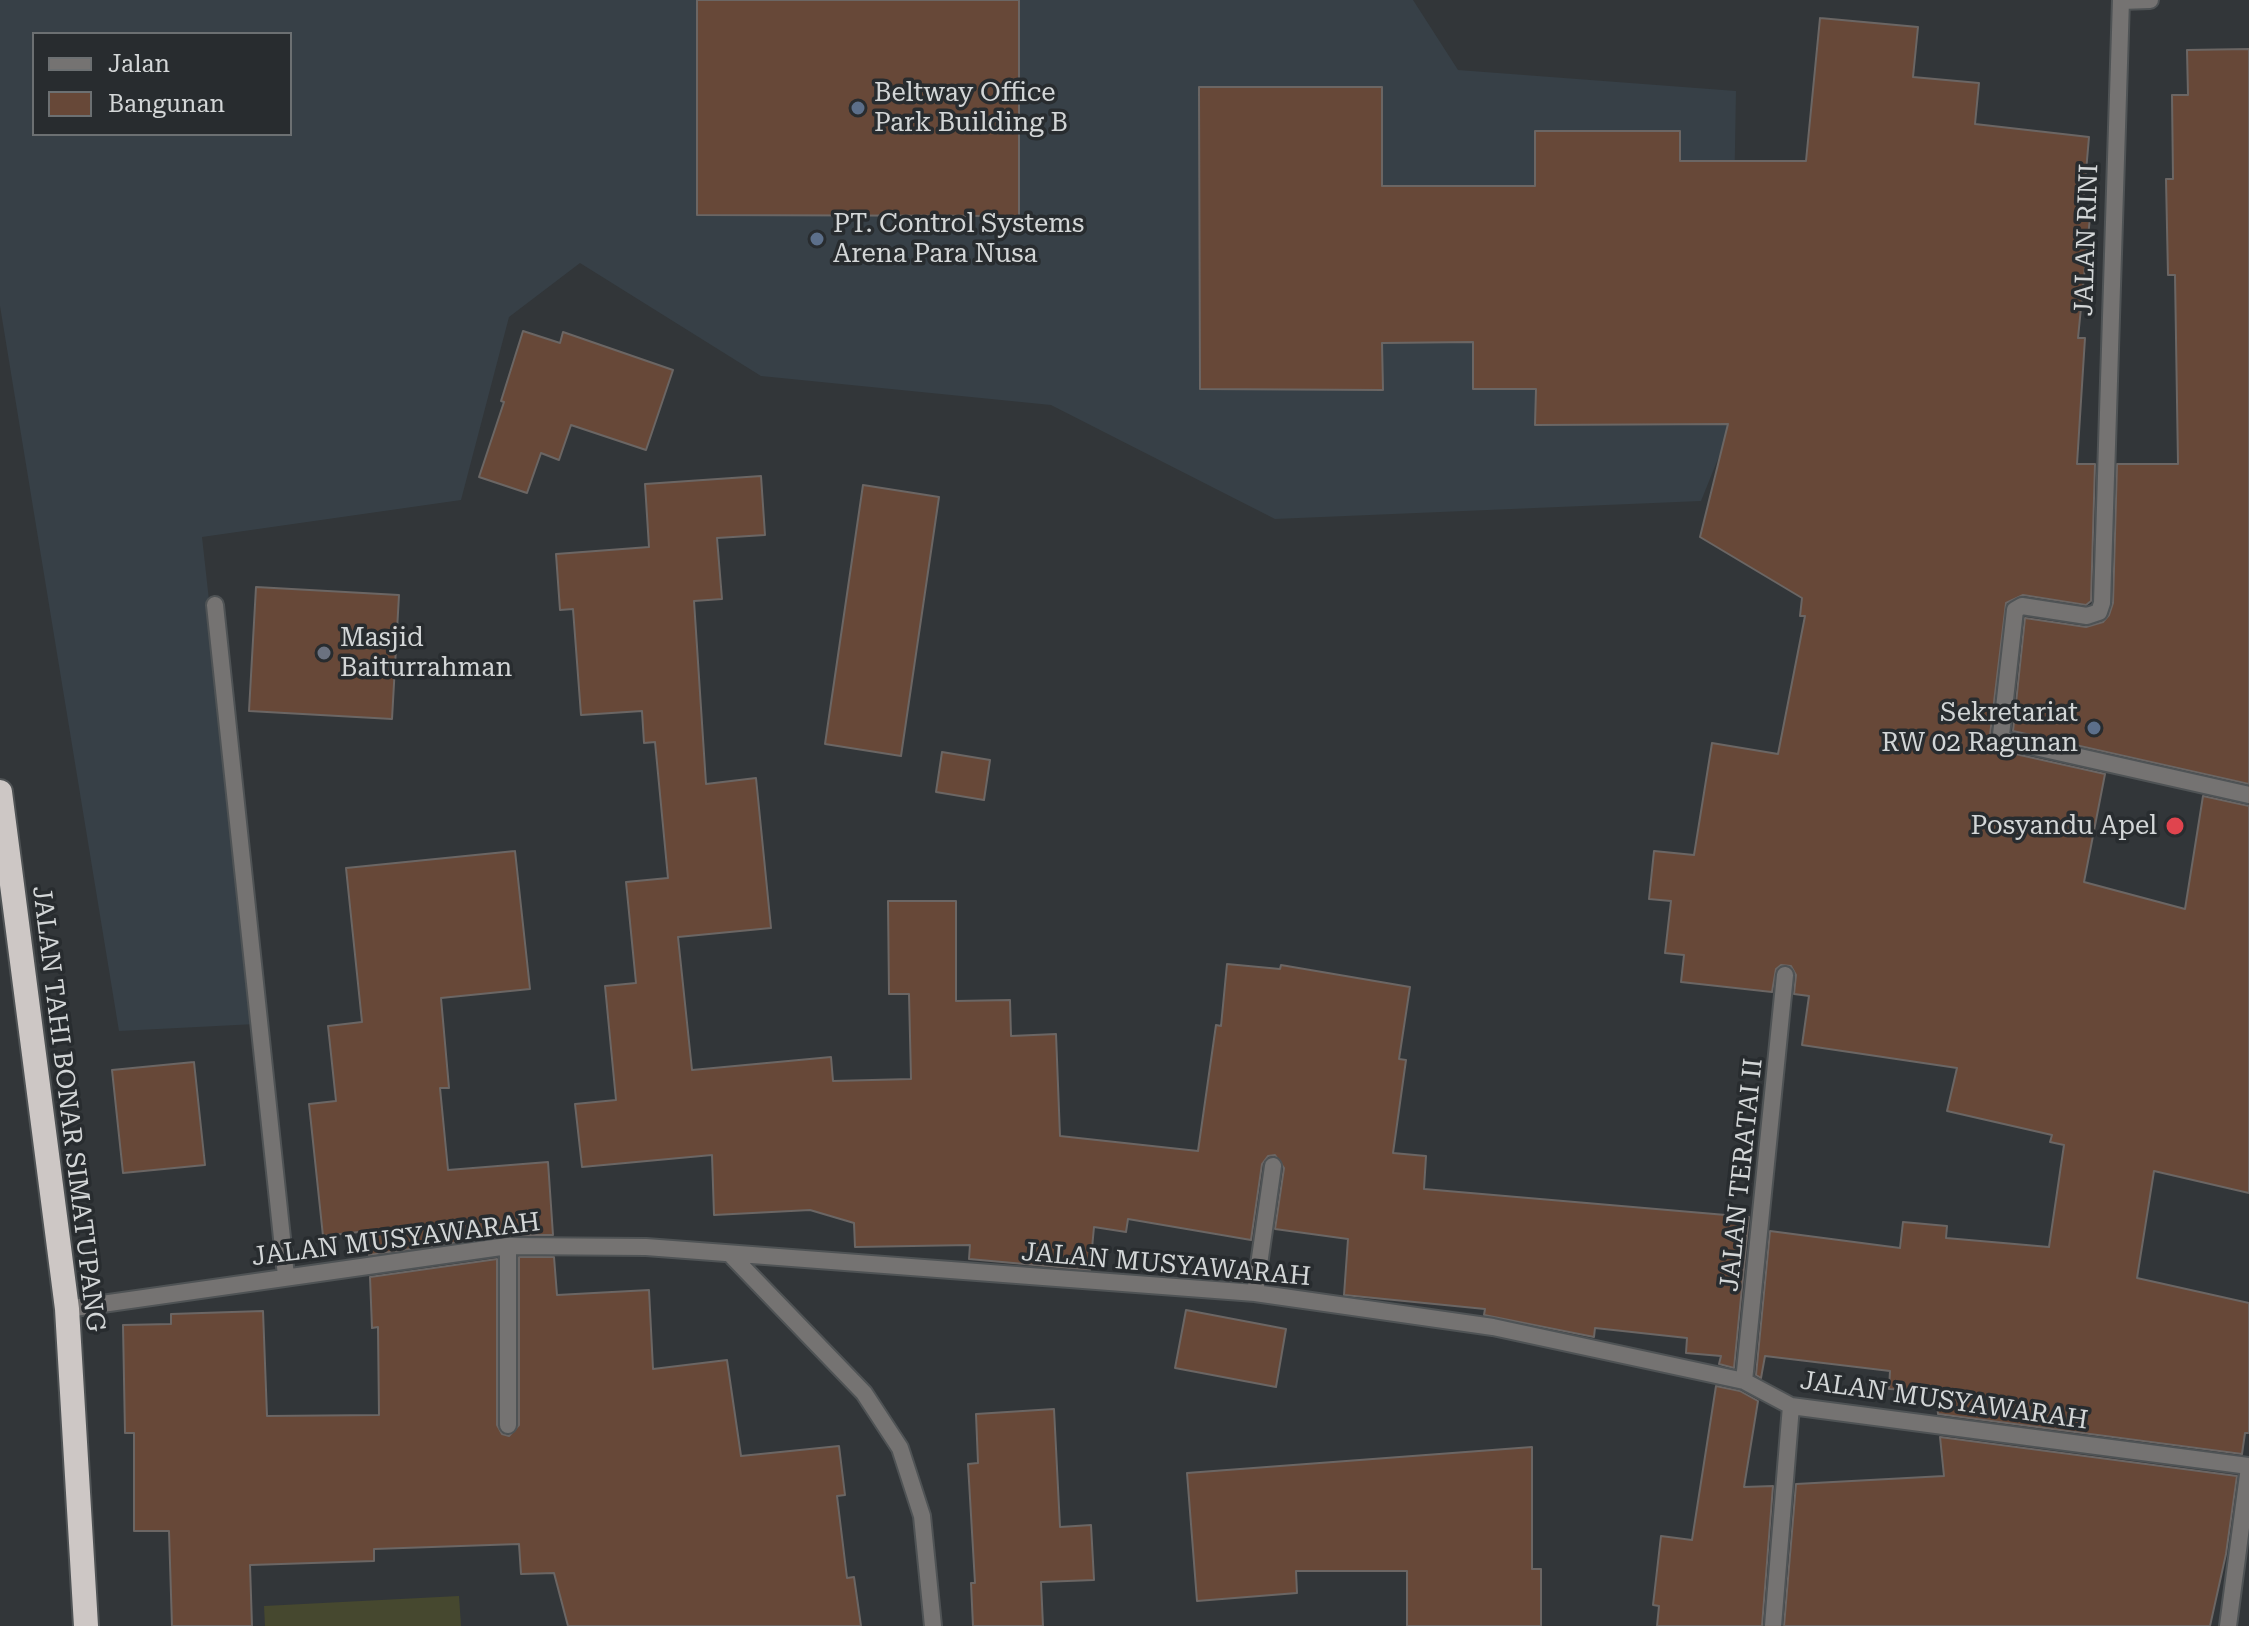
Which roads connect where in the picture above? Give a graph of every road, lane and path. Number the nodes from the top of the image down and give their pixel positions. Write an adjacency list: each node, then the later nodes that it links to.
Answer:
1 (2121, 0): 2 (street, JALAN RINI); 5 (street, JALAN RINI)
2 (2150, 0)
3 (215, 605): 10 (street)
4 (0, 792): 12 (highway, JALAN TAHI BONAR SIMATUPANG)
5 (2249, 795)
6 (1785, 975): 13 (street, JALAN TERATAI II)
7 (1273, 1166): 11 (street)
8 (508, 1246): 9 (street, JALAN MUSYAWARAH); 10 (street, JALAN MUSYAWARAH); 15 (street)
9 (731, 1255): 11 (street, JALAN MUSYAWARAH); 18 (street)
10 (286, 1276): 12 (street, JALAN MUSYAWARAH)
11 (1255, 1293): 13 (street, JALAN MUSYAWARAH)
12 (67, 1309): 17 (highway, JALAN TAHI BONAR SIMATUPANG)
13 (1744, 1381): 14 (street, JALAN MUSYAWARAH)
14 (1791, 1406): 16 (street, JALAN MUSYAWARAH); 19 (street)
15 (508, 1425)
16 (2249, 1467): 20 (street)
17 (86, 1626)
18 (933, 1626)
19 (1773, 1626)
20 (2228, 1626)

